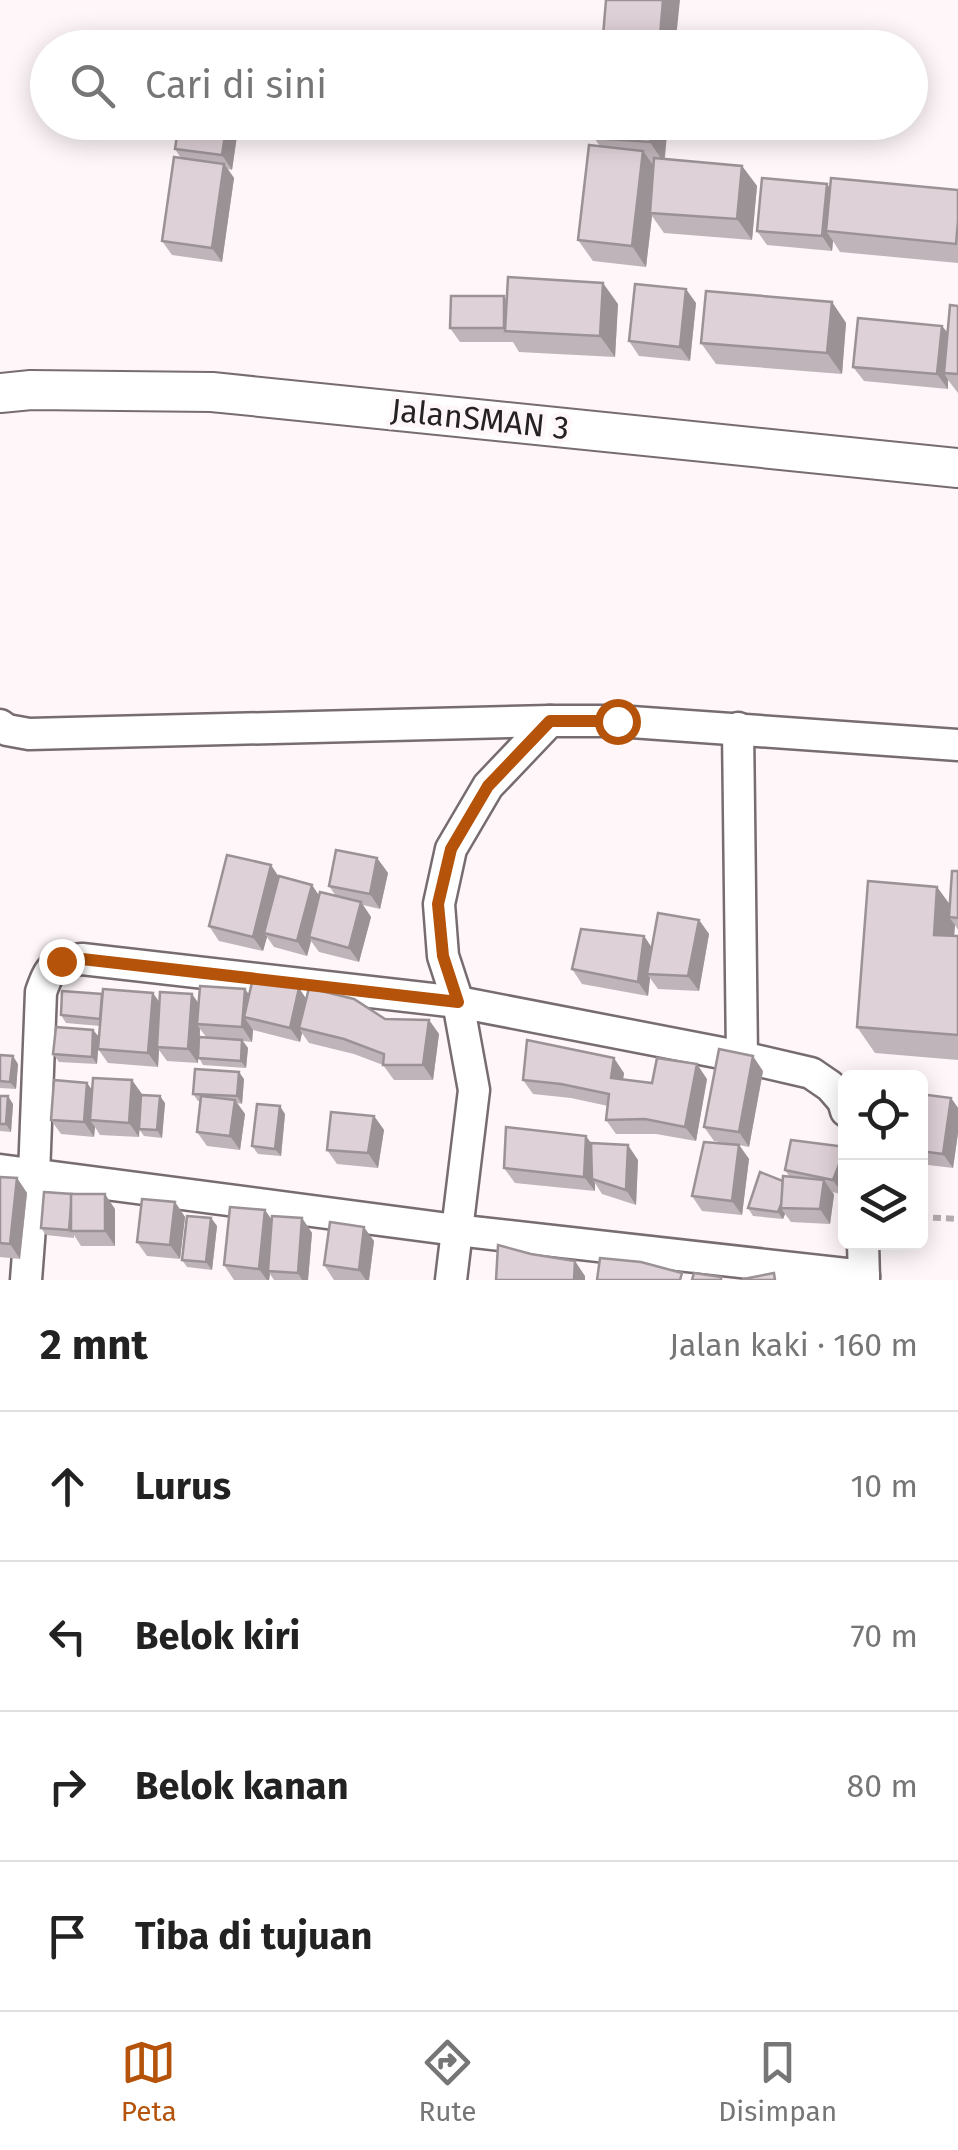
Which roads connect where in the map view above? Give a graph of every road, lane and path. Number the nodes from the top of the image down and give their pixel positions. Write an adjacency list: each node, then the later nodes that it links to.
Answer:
1 (0, 392): 2 (street, JalanSMAN 3)
2 (958, 468)
3 (550, 721): 4 (street); 5 (street); 7 (street)
4 (0, 726)
5 (738, 728): 6 (street); 8 (street)
6 (958, 745)
7 (458, 1002): 8 (street); 11 (street); 14 (street)
8 (742, 1057): 9 (street)
9 (838, 1095)
10 (0, 1170): 11 (street)
11 (34, 1175): 14 (street); 17 (street)
12 (928, 1217): 13 (path)
13 (958, 1218)
14 (456, 1230): 16 (street); 18 (street)
15 (863, 1250): 16 (street)
16 (864, 1278)
17 (26, 1280)
18 (452, 1280)

